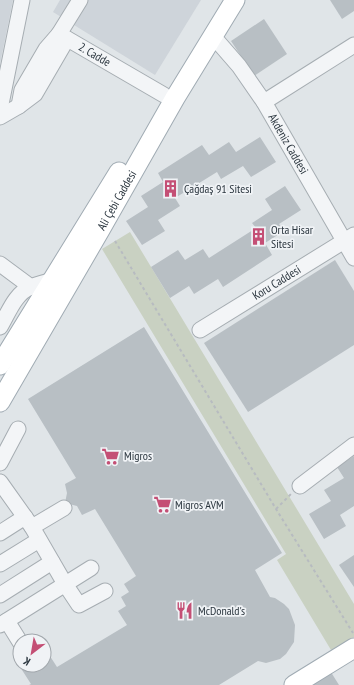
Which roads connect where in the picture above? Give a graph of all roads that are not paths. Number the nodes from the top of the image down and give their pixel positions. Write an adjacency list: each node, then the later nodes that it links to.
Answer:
1 (22, 0): 10 (street)
2 (80, 0): 5 (street)
3 (221, 0): 8 (main road, Ali Çebi Caddesi)
4 (235, 0): 6 (main road, Ali Çebi Caddesi)
5 (63, 37): 8 (street, 2. Cadde); 11 (street)
6 (212, 37): 9 (street, Akdeniz Caddesi); 19 (main road, Ali Çebi Caddesi)
7 (354, 45): 9 (street)
8 (164, 95): 15 (main road, Ali Çebi Caddesi)
9 (264, 102): 12 (street, Akdeniz Caddesi)
10 (0, 109)
11 (0, 117)
12 (349, 238): 13 (street, Akdeniz Caddesi); 18 (street, Koru Caddesi)
13 (354, 258)
14 (0, 264): 16 (street)
15 (55, 278): 16 (street); 19 (main road, Ali Çebi Caddesi)
16 (31, 287): 17 (street)
17 (0, 327)
18 (200, 330)
19 (8, 356): 20 (main road, Ali Çebi Caddesi)
20 (0, 402)
21 (18, 428): 23 (street)
22 (354, 445): 25 (street)
23 (0, 463)
24 (0, 482): 26 (street)
25 (300, 486)
26 (5, 500): 28 (street)
27 (64, 508): 28 (street)
28 (28, 522): 29 (street); 30 (street)
29 (0, 533)
30 (39, 540): 31 (street); 32 (street)
31 (52, 562): 34 (street); 36 (street)
32 (0, 564)
33 (91, 568): 34 (street)
34 (65, 584): 35 (street); 37 (street)
35 (105, 591)
36 (0, 595)
37 (4, 623): 38 (street)
38 (12, 633)
39 (354, 648): 40 (main road)
40 (294, 685)

